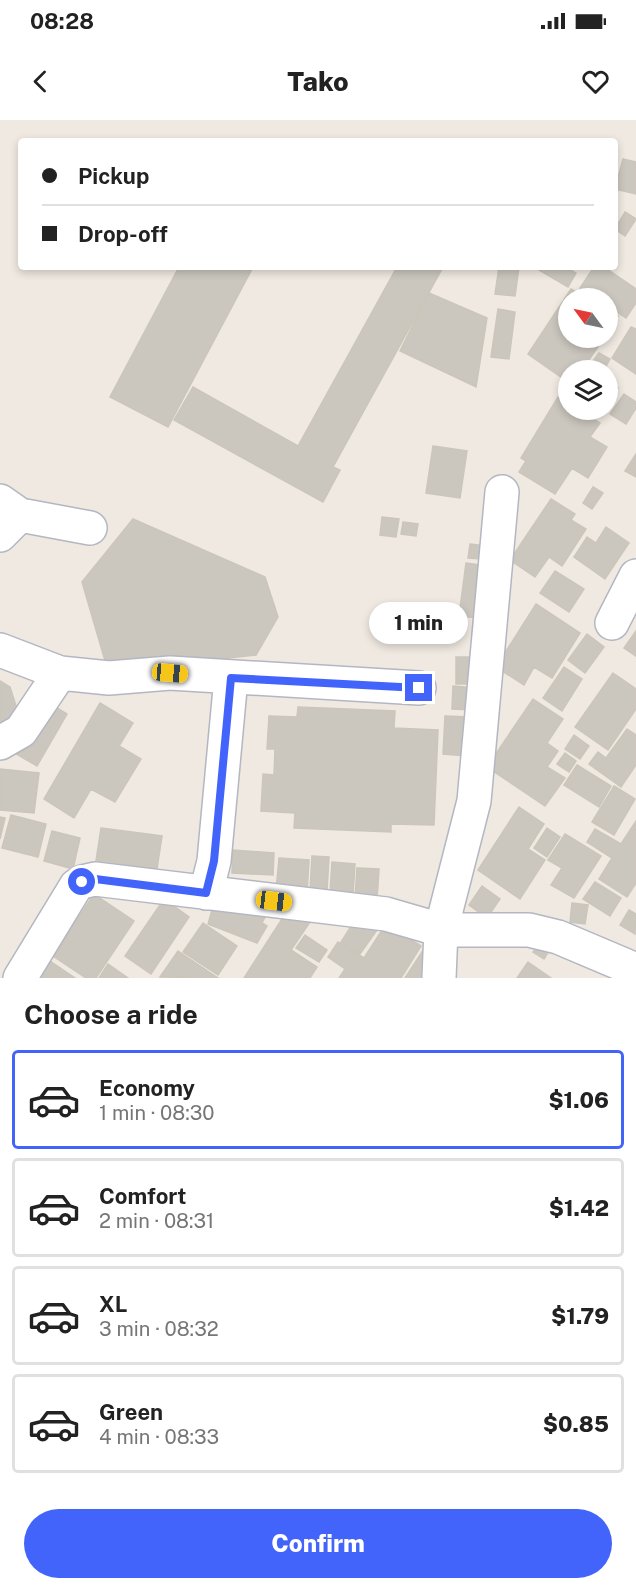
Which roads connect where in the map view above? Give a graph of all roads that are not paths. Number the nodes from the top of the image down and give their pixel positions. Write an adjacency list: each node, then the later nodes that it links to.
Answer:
1 (502, 492): 12 (street)
2 (7, 517): 3 (street)
3 (90, 528)
4 (636, 576): 5 (street)
5 (612, 623)
6 (0, 650): 7 (street)
7 (60, 673): 8 (street); 10 (street)
8 (231, 678): 9 (street); 11 (street)
9 (419, 688)
10 (0, 743)
11 (206, 893): 12 (street); 14 (street)
12 (441, 930): 13 (street); 15 (street)
13 (636, 970)
14 (20, 978)
15 (439, 978)

